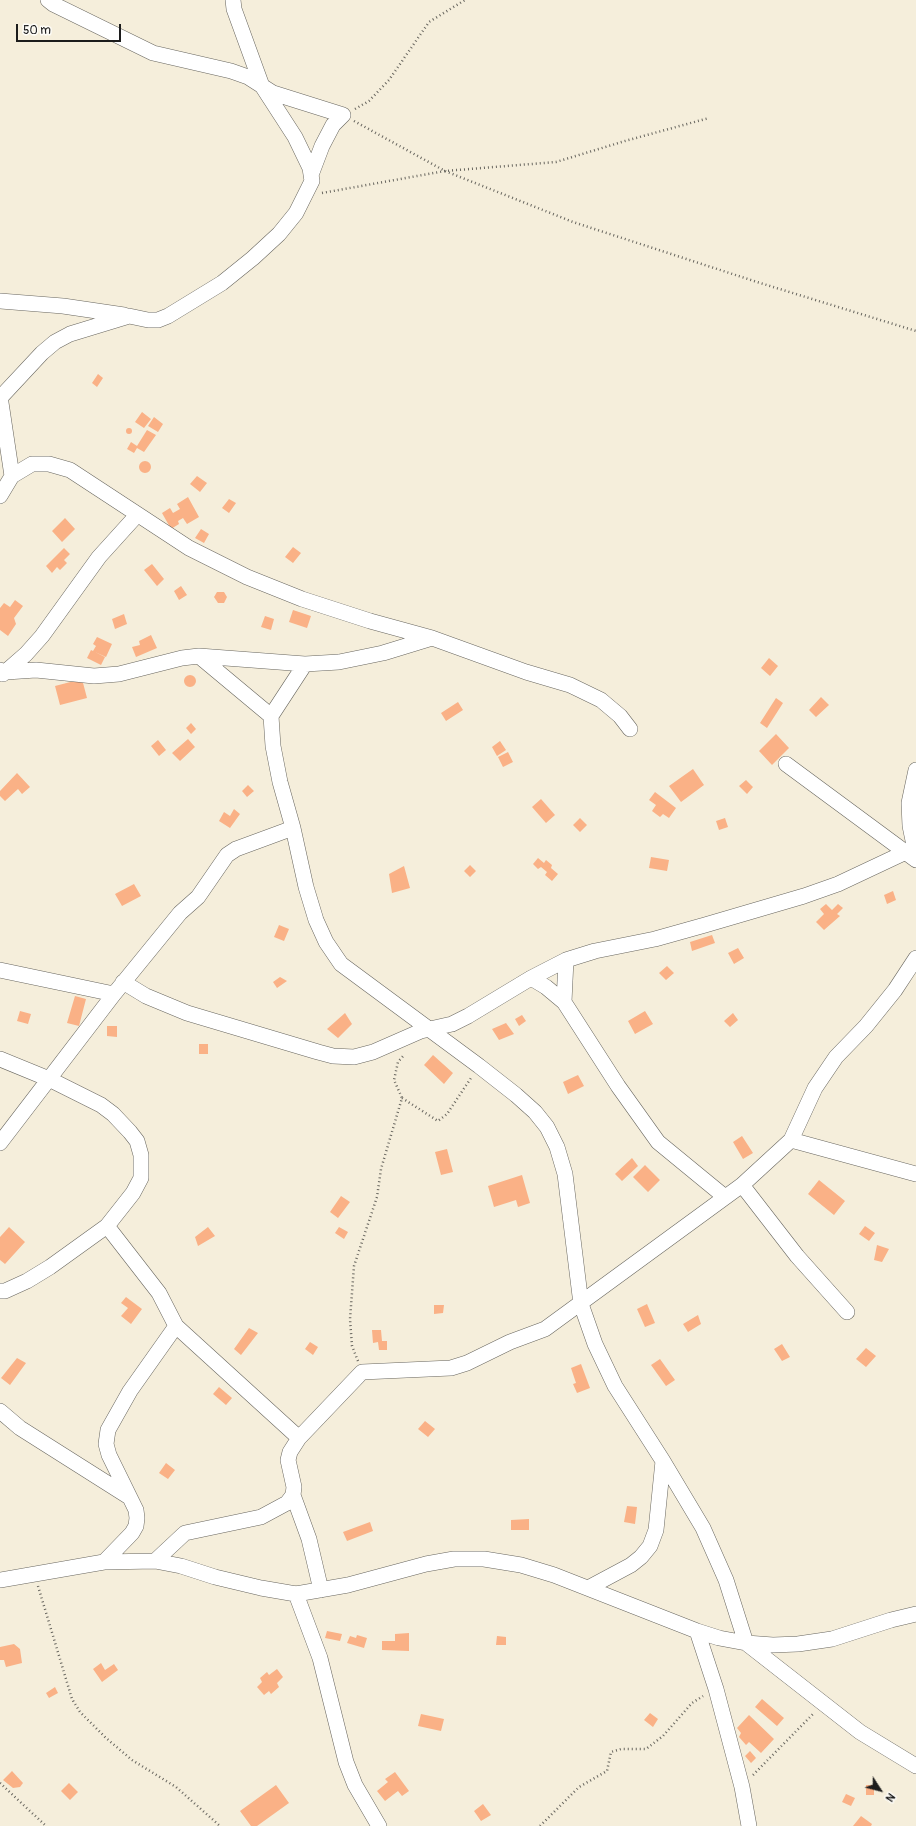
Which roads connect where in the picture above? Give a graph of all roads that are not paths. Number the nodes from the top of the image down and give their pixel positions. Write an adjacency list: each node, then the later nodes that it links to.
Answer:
1 (48, 0): 3 (street)
2 (233, 0): 3 (street)
3 (262, 86): 4 (street); 4 (street)
4 (311, 176): 6 (street)
5 (0, 301): 6 (street)
6 (129, 316): 7 (street)
7 (0, 397): 8 (street)
8 (12, 476): 9 (street); 10 (street)
9 (0, 496)
10 (137, 515): 11 (street); 14 (street)
11 (432, 638): 13 (street); 16 (street)
12 (199, 656): 13 (street); 14 (street); 15 (street)
13 (305, 664): 15 (street)
14 (2, 673)
15 (271, 716): 19 (street)
16 (630, 729)
17 (786, 764): 20 (street)
18 (916, 770): 20 (street)
19 (293, 828): 25 (street); 27 (street)
20 (913, 856): 22 (street)
21 (916, 958): 30 (street)
22 (566, 960): 24 (street); 26 (street)
23 (0, 970): 25 (street)
24 (531, 978): 26 (street); 27 (street)
25 (118, 988): 27 (street); 29 (street)
26 (564, 1002): 34 (street)
27 (429, 1030): 37 (street)
28 (0, 1058): 29 (street)
29 (49, 1079): 31 (street); 35 (street)
30 (791, 1140): 32 (street); 33 (street)
31 (0, 1143)
32 (916, 1174)
33 (742, 1185): 34 (street); 38 (street)
34 (726, 1197): 37 (street)
35 (107, 1226): 36 (street); 39 (street)
36 (0, 1290)
37 (581, 1304): 41 (street); 42 (street)
38 (848, 1312)
39 (176, 1326): 41 (street); 44 (street)
40 (0, 1411): 44 (street)
41 (299, 1438): 43 (street)
42 (663, 1461): 48 (street); 53 (street)
43 (293, 1495): 45 (street); 49 (street)
44 (129, 1497): 46 (street)
45 (155, 1561): 46 (street); 50 (street)
46 (104, 1562): 47 (street)
47 (0, 1580)
48 (588, 1588): 49 (street); 52 (street)
49 (321, 1590): 50 (street)
50 (296, 1594): 55 (street)
51 (916, 1614): 53 (street)
52 (697, 1631): 53 (street); 56 (street)
53 (746, 1643): 54 (street)
54 (916, 1766)
55 (379, 1826)
56 (749, 1826)

